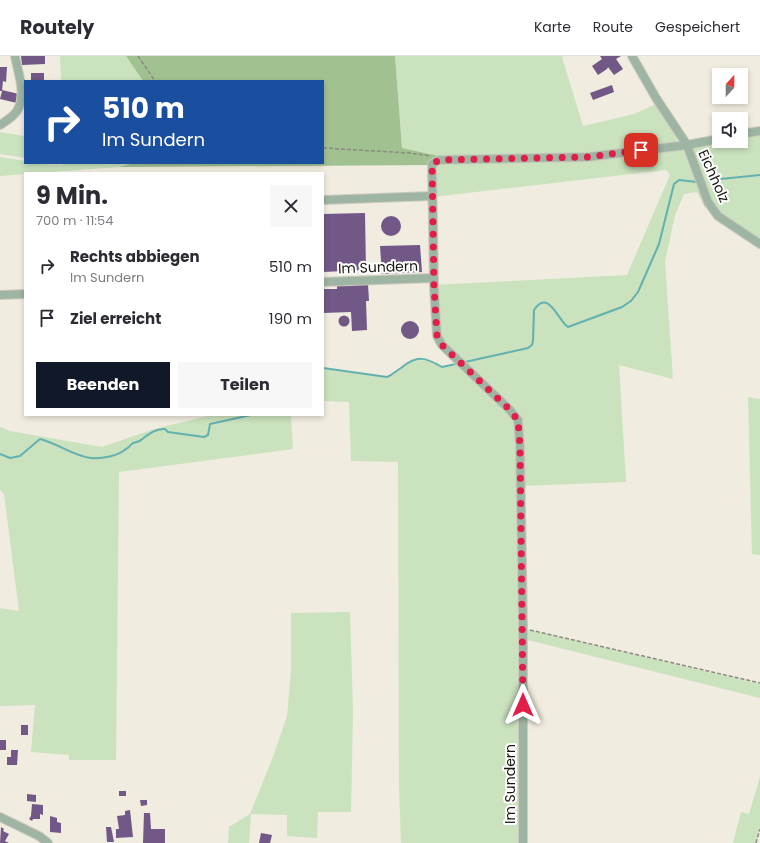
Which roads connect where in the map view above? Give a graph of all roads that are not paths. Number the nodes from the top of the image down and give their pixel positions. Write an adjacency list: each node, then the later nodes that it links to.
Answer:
1 (15, 56): 3 (street)
2 (632, 56): 7 (street)
3 (0, 125)
4 (760, 131): 5 (street)
5 (748, 133)
6 (712, 140): 7 (street)
7 (687, 145): 8 (street, Im Sundern); 10 (street, Eichholz)
8 (432, 196): 9 (street); 11 (street, Im Sundern)
9 (324, 200)
10 (760, 244)
11 (433, 278): 12 (street, Im Sundern); 17 (street, Im Sundern)
12 (324, 282)
13 (24, 294): 14 (street)
14 (0, 295)
15 (0, 817): 16 (street)
16 (48, 843)
17 (523, 843)

